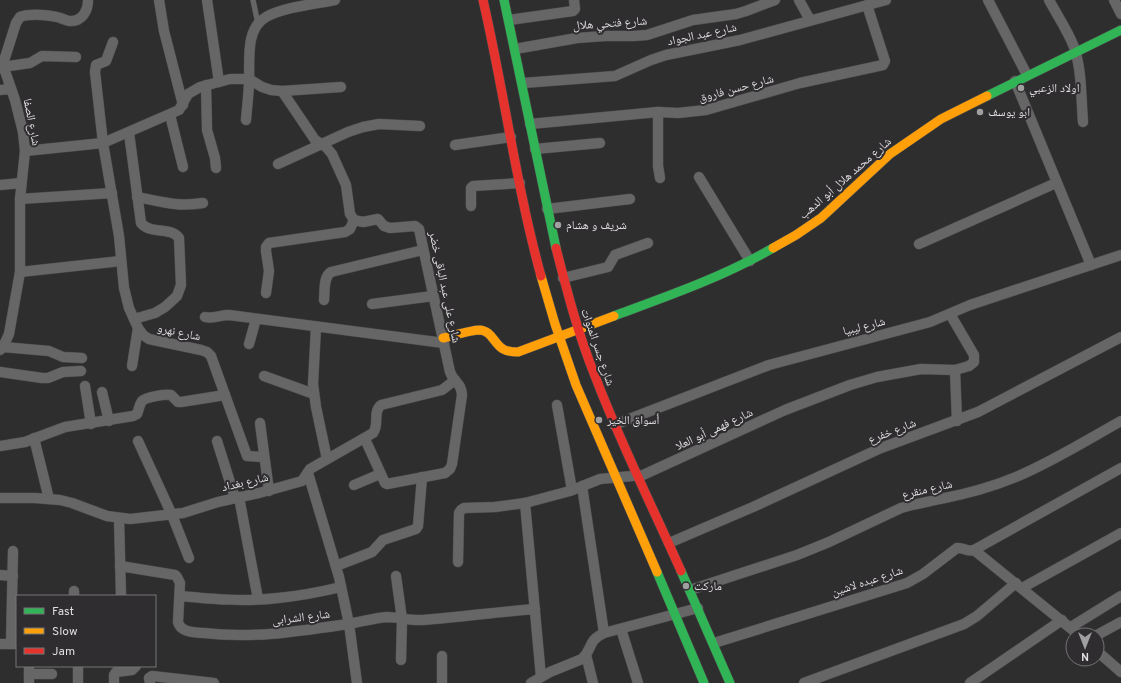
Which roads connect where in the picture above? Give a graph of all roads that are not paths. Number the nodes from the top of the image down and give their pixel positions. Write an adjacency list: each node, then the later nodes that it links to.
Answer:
1 (88, 0): 26 (street)
2 (207, 0): 30 (street)
3 (253, 0): 20 (lane)
4 (335, 0): 20 (street)
5 (483, 0): 45 (street)
6 (504, 0): 18 (street, شارع جسر المنوات)
7 (574, 0): 18 (street)
8 (775, 0): 23 (street, شارع فتحي هلال)
9 (799, 0): 19 (street)
10 (886, 0): 16 (street, شارع عبد الجواد)
11 (988, 0): 27 (street)
12 (1049, 0): 24 (street)
13 (1114, 0): 17 (street)
14 (160, 1): 37 (street)
15 (853, 4): 16 (street, شارع عبد الجواد); 19 (street, شارع عبد الجواد)
16 (867, 5): 38 (street, شارع حسن فاروق)
17 (1121, 14)
18 (509, 20): 23 (street, شارع جسر المنوات)
19 (810, 20): 31 (street, شارع عبد الجواد)
20 (258, 24): 28 (street)
21 (1121, 30): 24 (street, شارع محمد هلال أبو الدهب)
22 (113, 42): 47 (street)
23 (515, 49): 31 (street, شارع جسر المنوات)
24 (1075, 52): 27 (street, شارع محمد هلال أبو الدهب); 41 (street)
25 (76, 56): 26 (street)
26 (1, 66): 34 (street, شارع الصفا)
27 (1027, 75): 29 (street, شارع محمد هلال أبو الدهب)
28 (249, 79): 30 (street); 36 (street); 40 (street)
29 (1015, 81): 59 (street); 74 (street, شارع محمد هلال أبو الدهب)
30 (219, 82): 32 (street)
31 (523, 83): 42 (street, شارع جسر المنوات)
32 (206, 85): 37 (street); 54 (street)
33 (341, 87): 36 (street)
34 (11, 89): 35 (street); 51 (street, شارع الصفا)
35 (0, 90)
36 (282, 91): 48 (street)
37 (182, 105): 39 (street)
38 (658, 112): 42 (street, شارع حسن فاروق); 56 (street)
39 (170, 115): 44 (street); 53 (street)
40 (246, 120)
41 (1083, 122)
42 (530, 124): 50 (street, شارع جسر المنوات)
43 (420, 126): 48 (street)
44 (129, 133): 47 (street); 62 (street)
45 (512, 137): 49 (street); 57 (street)
46 (600, 143): 50 (street)
47 (103, 144): 51 (street); 61 (street)
48 (322, 144): 52 (street); 68 (street)
49 (455, 145)
50 (535, 149): 67 (street, شارع جسر المنوات)
51 (25, 151): 58 (street, شارع الصفا)
52 (278, 164)
53 (183, 167)
54 (216, 168)
55 (699, 177): 74 (street)
56 (660, 178)
57 (520, 183): 66 (street); 89 (street)
58 (21, 184): 60 (street); 63 (street, شارع الصفا)
59 (1056, 184): 70 (street); 75 (street)
60 (0, 185)
61 (112, 193): 63 (street); 73 (street)
62 (137, 197): 65 (street); 85 (street)
63 (20, 199): 76 (street, شارع الصفا)
64 (630, 199): 67 (street)
65 (203, 203)
66 (471, 206)
67 (547, 210): 77 (street, شارع جسر المنوات)
68 (354, 220): 71 (street, شارع على عبد الباقى خضر); 78 (street)
69 (648, 243): 77 (street)
70 (919, 244)
71 (424, 250): 79 (street, شارع على عبد الباقى خضر); 80 (street)
72 (1121, 255): 75 (street, شارع ليبيا)
73 (121, 261): 76 (street); 85 (street)
74 (750, 261): 87 (street, شارع محمد هلال أبو الدهب)
75 (1091, 265): 82 (street, شارع ليبيا)
76 (20, 272): 92 (street, شارع الصفا)
77 (563, 278): 87 (street, شارع جسر المنوات)
78 (266, 294)
79 (433, 296): 81 (street); 90 (street, شارع على عبد الباقى خضر)
80 (324, 300)
81 (372, 304)
82 (950, 314): 95 (street, شارع فهمى أبو العلا); 110 (street, شارع ليبيا)
83 (205, 317): 84 (street)
84 (256, 319): 86 (street); 91 (street)
85 (136, 323): 94 (street); 103 (street, شارع نهرو)
86 (316, 327): 90 (street); 102 (street)
87 (579, 331): 89 (street, شارع محمد هلال أبو الدهب); 110 (street, شارع جسر المنوات)
88 (1121, 337): 106 (street, شارع خفرع)
89 (559, 338): 90 (street); 123 (street)
90 (444, 340): 99 (street, شارع على عبد الباقى خضر)
91 (249, 344)
92 (2, 349): 93 (street)
93 (82, 358)
94 (132, 366)
95 (955, 370): 106 (street); 121 (street, شارع فهمى أبو العلا)
96 (81, 371): 97 (street)
97 (0, 372)
98 (264, 376): 102 (street)
99 (455, 380): 112 (street, شارع بغداد); 122 (street, شارع على عبد الباقى خضر)
100 (85, 386): 109 (street)
101 (102, 392): 105 (street)
102 (314, 394): 117 (street)
103 (225, 395): 105 (street); 116 (street, شارع نهرو)
104 (557, 405): 126 (street)
105 (109, 421): 109 (street)
106 (957, 421): 135 (street, شارع خفرع)
107 (1121, 421): 147 (street, شارع منقرع)
108 (260, 422): 116 (street)
109 (91, 424): 111 (street)
110 (614, 425): 121 (street, شارع جسر المنوات)
111 (34, 438): 115 (street); 130 (street)
112 (365, 439): 117 (street, شارع بغداد); 120 (street)
113 (217, 440): 128 (street)
114 (138, 441): 132 (street)
115 (0, 446)
116 (264, 457): 127 (street)
117 (328, 459): 119 (street, شارع بغداد)
118 (1121, 468): 136 (street)
119 (308, 473): 127 (street, شارع بغداد); 141 (street)
120 (380, 474): 122 (street, شارع على عبد الباقى خضر); 124 (street)
121 (638, 476): 123 (street, شارع فهمى أبو العلا); 135 (street, شارع جسر المنوات)
122 (422, 477): 141 (street)
123 (616, 477): 125 (street, شارع فهمى أبو العلا); 154 (street)
124 (354, 485)
125 (582, 486): 126 (street, شارع فهمى أبو العلا); 162 (street)
126 (572, 490): 131 (street, شارع فهمى أبو العلا)
127 (269, 491): 128 (street, شارع بغداد)
128 (237, 497): 132 (street, شارع بغداد); 151 (street)
129 (0, 498): 130 (street, شارع بغداد)
130 (49, 499): 133 (street, شارع بغداد)
131 (525, 503): 139 (street, شارع فهمى أبو العلا); 153 (street)
132 (172, 515): 133 (street, شارع بغداد); 138 (street)
133 (119, 518): 140 (street)
134 (1121, 533): 145 (street)
135 (669, 543): 147 (street, شارع جسر المنوات)
136 (974, 550): 145 (street); 163 (street, شارع عبده لاشين)
137 (13, 551): 143 (street)
138 (188, 558)
139 (458, 562)
140 (120, 566): 148 (street); 149 (street, شارع الشرابى)
141 (336, 566): 146 (street)
142 (0, 575): 143 (street)
143 (13, 576): 165 (street)
144 (396, 576): 155 (street)
145 (1019, 585): 156 (street); 188 (street)
146 (341, 587): 151 (street); 158 (street)
147 (690, 590): 152 (street, شارع جسر المنوات)
148 (121, 595)
149 (180, 596): 151 (street); 158 (street, شارع الشرابى)
150 (1121, 596): 159 (street)
151 (258, 599)
152 (698, 608): 154 (street); 163 (street, شارع جسر المنوات)
153 (535, 609): 155 (street, شارع الشرابى); 175 (street)
154 (674, 615): 160 (street); 186 (street)
155 (402, 619): 158 (street, شارع الشرابى); 169 (street)
156 (1062, 620): 159 (street); 189 (street)
157 (1121, 622): 161 (street)
158 (349, 624): 181 (street)
159 (1071, 627)
160 (621, 629): 162 (street); 185 (street)
161 (1105, 631)
162 (604, 633): 166 (street)
163 (714, 643): 187 (street, شارع جسر المنوات)
164 (0, 644): 165 (street)
165 (14, 644)
166 (586, 655): 175 (street); 184 (street)
167 (442, 656): 182 (street)
168 (1105, 658): 172 (street)
169 (401, 660)
170 (78, 667): 178 (street)
171 (135, 667): 179 (street)
172 (1121, 672)
173 (29, 674): 174 (street)
174 (52, 674)
175 (541, 677): 183 (street)
176 (151, 679): 177 (street)
177 (192, 681): 180 (street)
178 (78, 683)
179 (114, 683)
180 (214, 683)
181 (357, 683)
182 (442, 683)
183 (531, 683)
184 (593, 683)
185 (638, 683)
186 (704, 683)
187 (730, 683)
188 (804, 683)
189 (970, 683)

